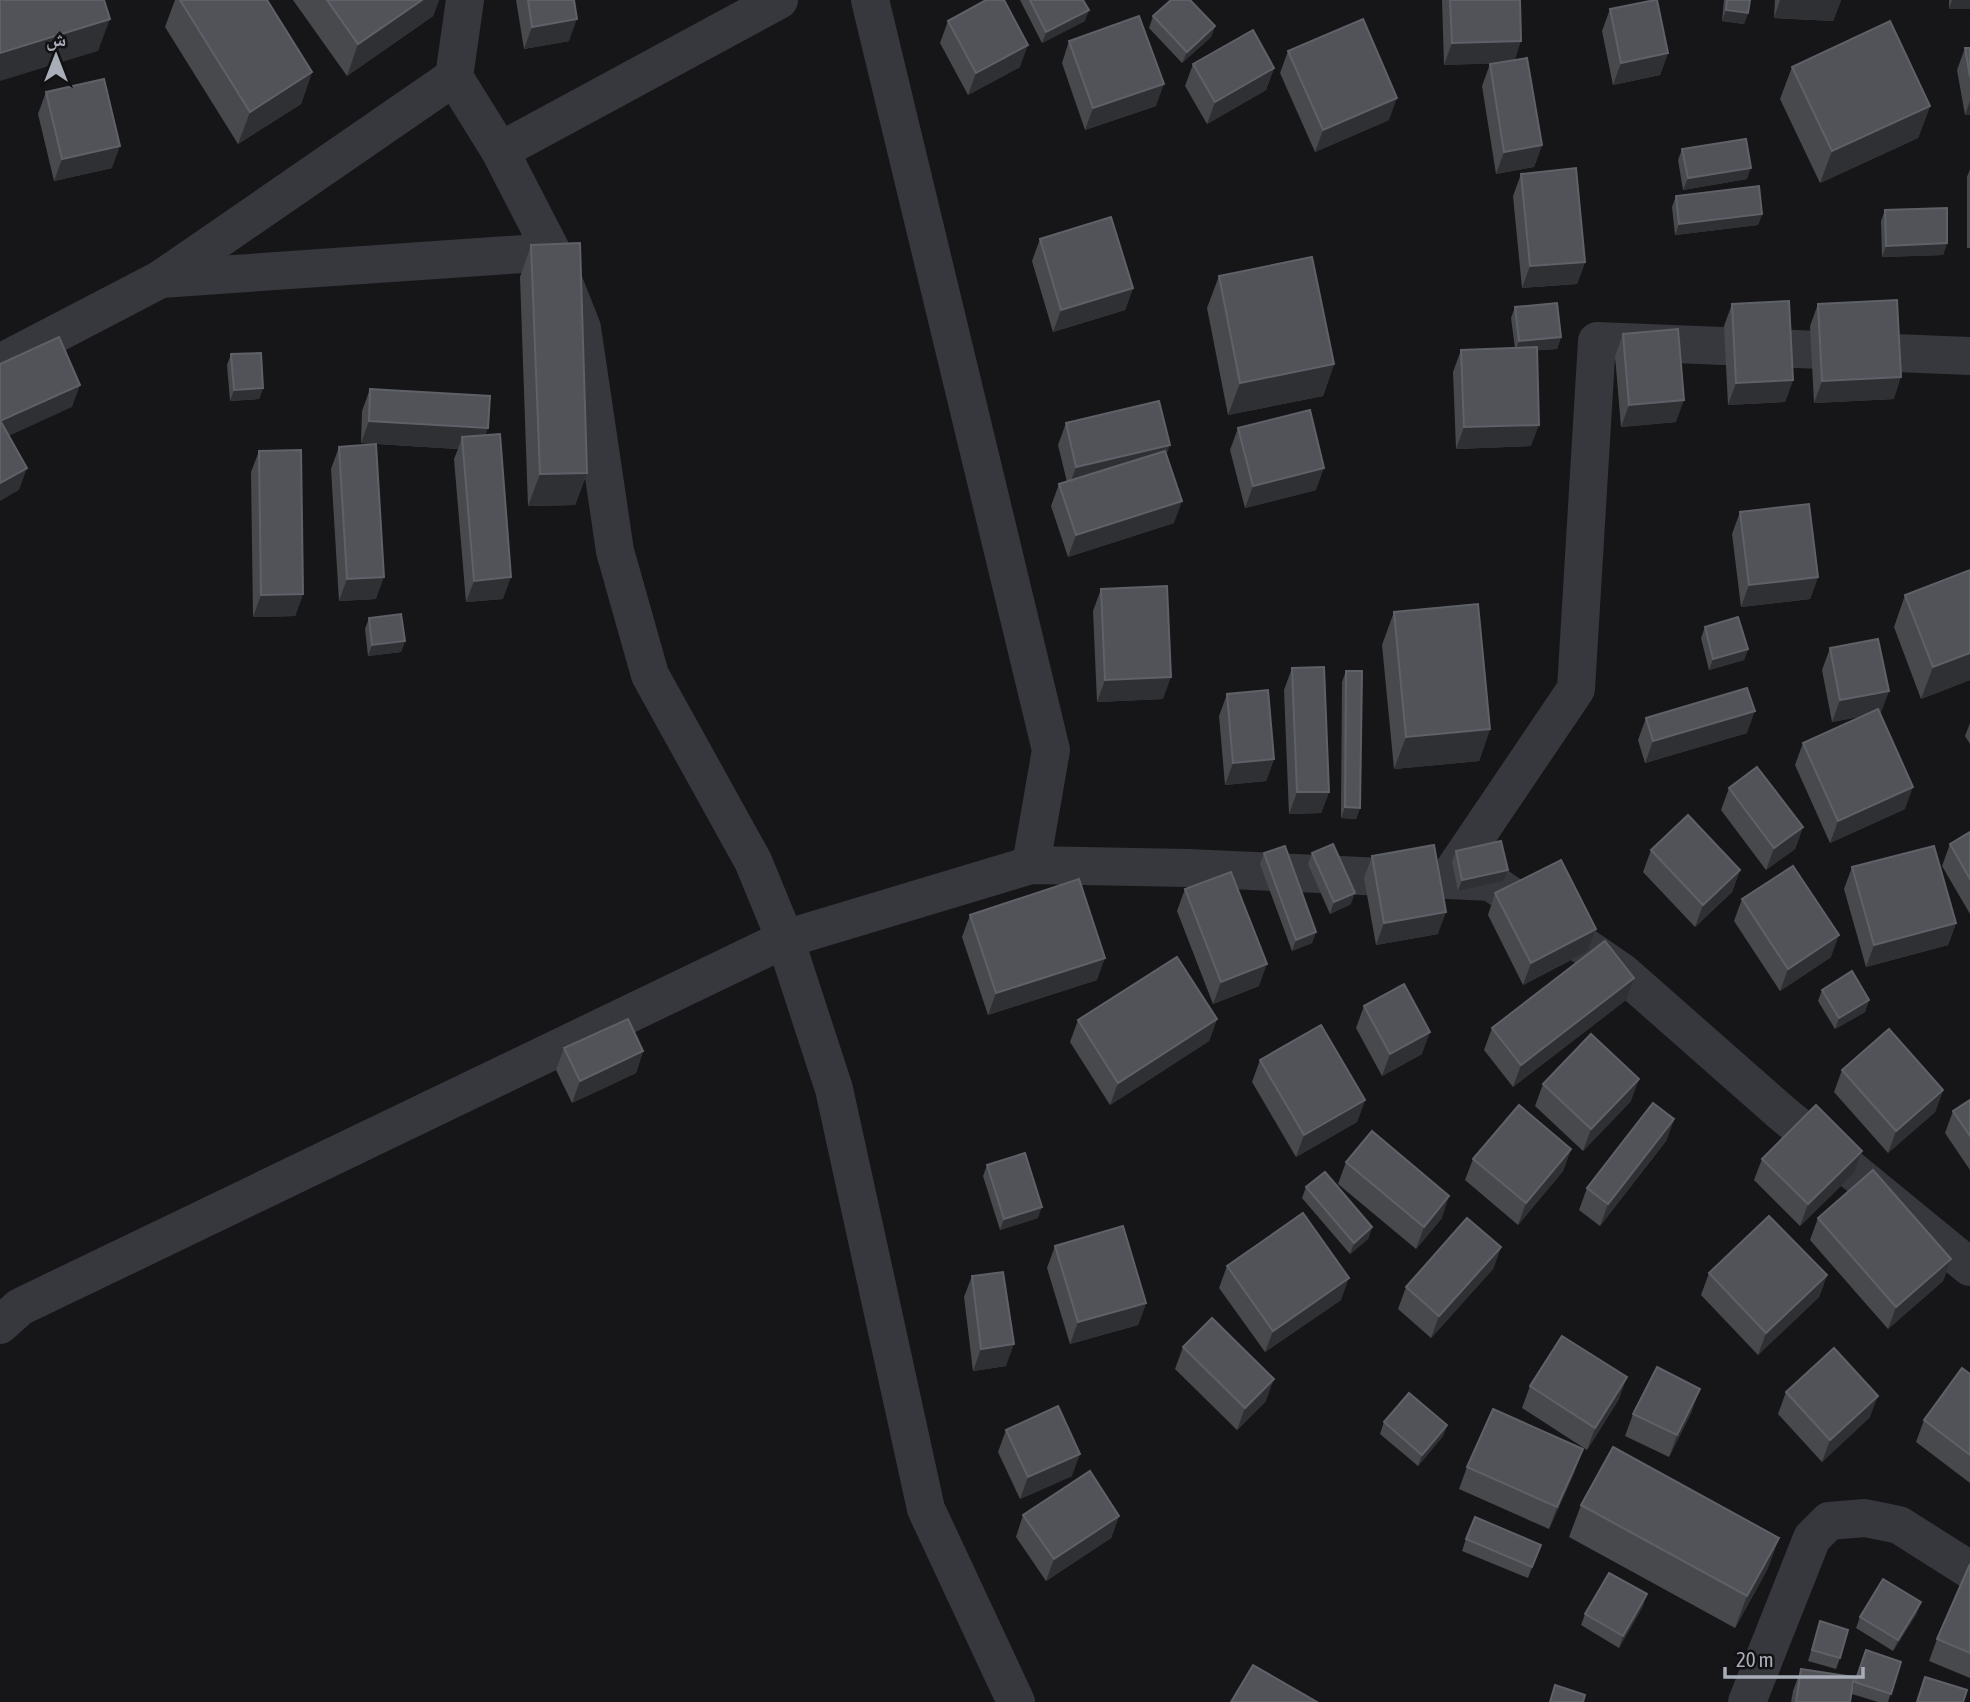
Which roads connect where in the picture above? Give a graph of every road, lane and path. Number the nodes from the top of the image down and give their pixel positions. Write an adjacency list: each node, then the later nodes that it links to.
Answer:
1 (465, 0): 4 (street)
2 (779, 0): 5 (street)
3 (870, 0): 10 (street)
4 (454, 77): 5 (street); 7 (street)
5 (500, 151): 6 (street)
6 (552, 252): 7 (street); 12 (street)
7 (160, 279): 9 (street)
8 (1970, 356): 11 (street)
9 (0, 363)
10 (1031, 865): 11 (street); 12 (street)
11 (1447, 880): 13 (street)
12 (785, 939): 14 (street); 16 (street)
13 (1970, 1268)
14 (0, 1325)
15 (1970, 1570): 17 (street)
16 (1016, 1702)
17 (1747, 1702)

